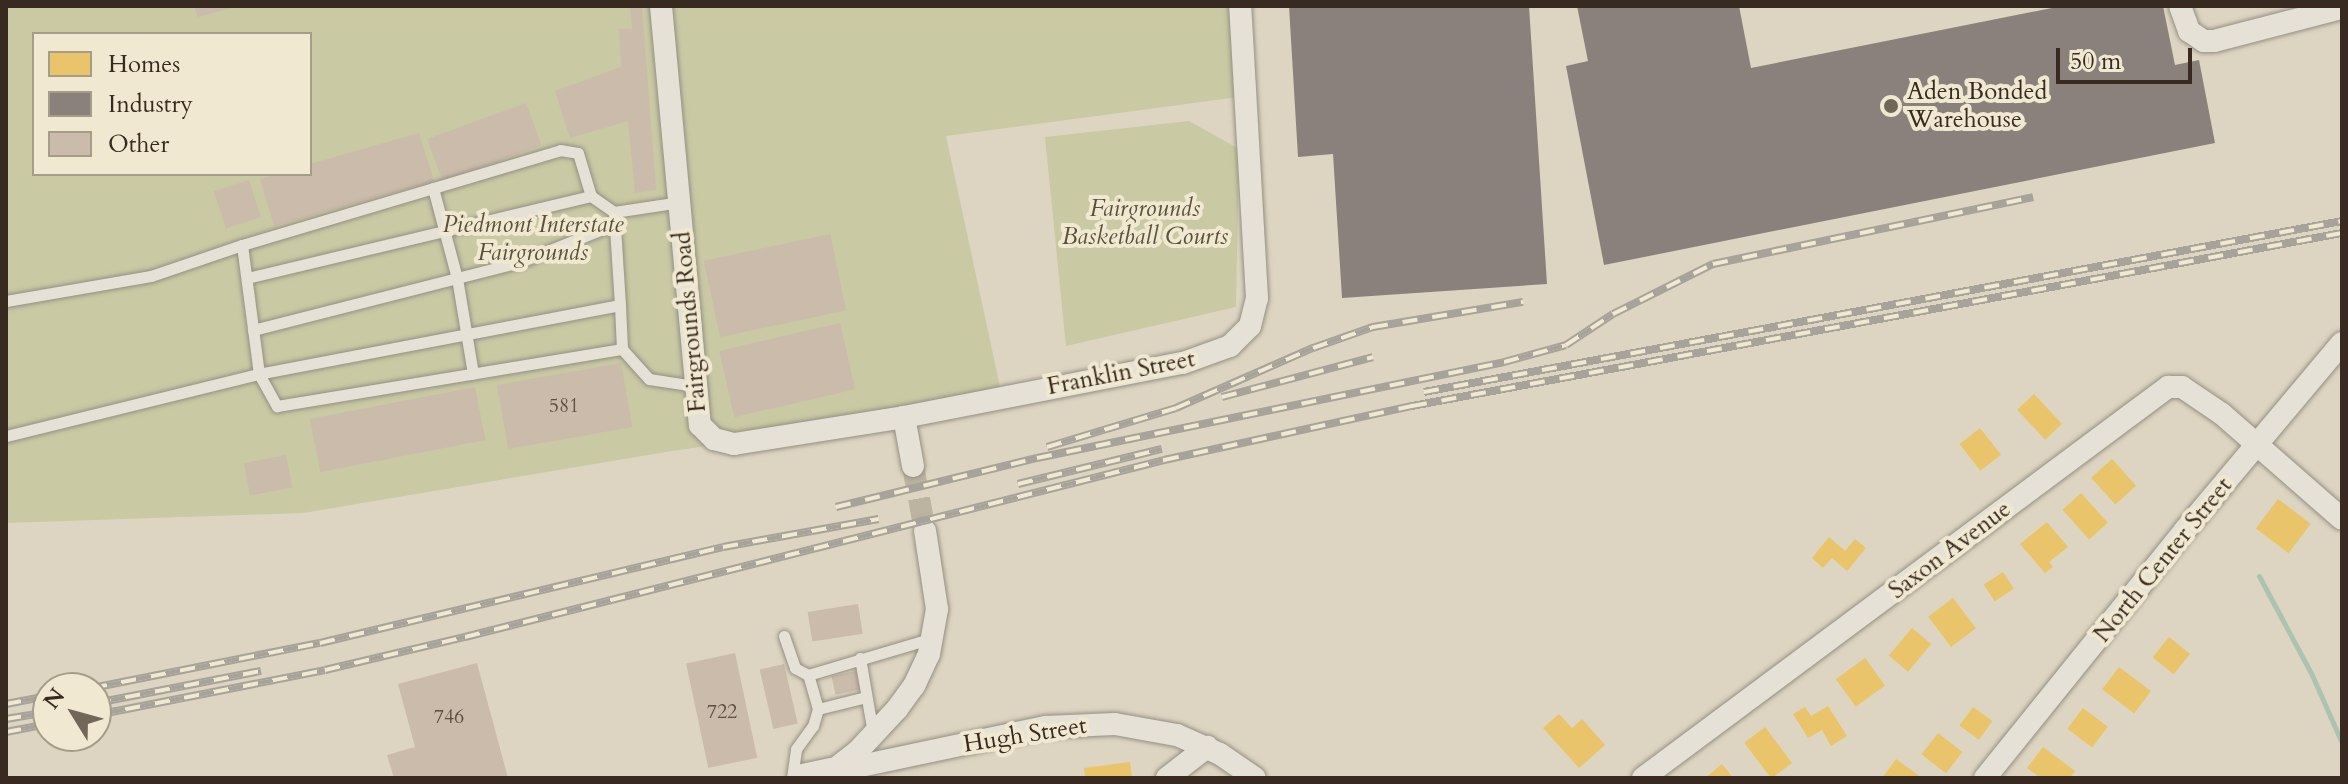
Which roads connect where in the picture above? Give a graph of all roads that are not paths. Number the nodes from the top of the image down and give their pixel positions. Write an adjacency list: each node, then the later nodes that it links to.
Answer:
1 (661, 6): 7 (street, Fairgrounds Road)
2 (1240, 6): 22 (street, Franklin Street)
3 (2342, 8): 4 (street)
4 (2182, 13)
5 (433, 188): 6 (lane); 9 (lane); 10 (lane)
6 (591, 196): 8 (lane); 9 (lane)
7 (680, 202): 8 (lane); 21 (street, Fairgrounds Road)
8 (614, 218): 12 (lane); 14 (lane)
9 (446, 231): 11 (lane); 12 (lane)
10 (242, 245): 11 (lane); 13 (lane)
11 (247, 278): 15 (lane)
12 (457, 278): 15 (lane); 16 (lane)
13 (6, 301)
14 (620, 305): 16 (lane); 18 (lane)
15 (253, 330): 19 (lane)
16 (469, 335): 19 (lane); 20 (lane)
17 (2342, 343): 24 (street, North Center Street)
18 (622, 349): 20 (lane); 21 (lane)
19 (259, 374): 20 (lane); 23 (lane)
20 (473, 374)
21 (695, 386): 22 (street, Fairgrounds Road)
22 (904, 417): 25 (street)
23 (6, 436)
24 (2257, 444): 26 (street, Saxon Avenue); 41 (street, Saxon Avenue); 42 (street, North Center Street)
25 (913, 466)
26 (2342, 519)
27 (925, 531): 29 (street)
28 (784, 636): 31 (lane)
29 (934, 638): 30 (lane); 34 (street)
30 (860, 658): 31 (lane); 32 (lane)
31 (808, 675): 33 (lane)
32 (866, 697): 33 (lane); 34 (lane)
33 (818, 709): 37 (lane)
34 (873, 735): 36 (street)
35 (1207, 747): 36 (street, Hugh Street); 39 (street); 40 (street, Hugh Street)
36 (829, 775): 38 (street)
37 (792, 778)
38 (803, 778)
39 (1167, 778)
40 (1255, 778)
41 (1643, 778)
42 (1985, 778)

